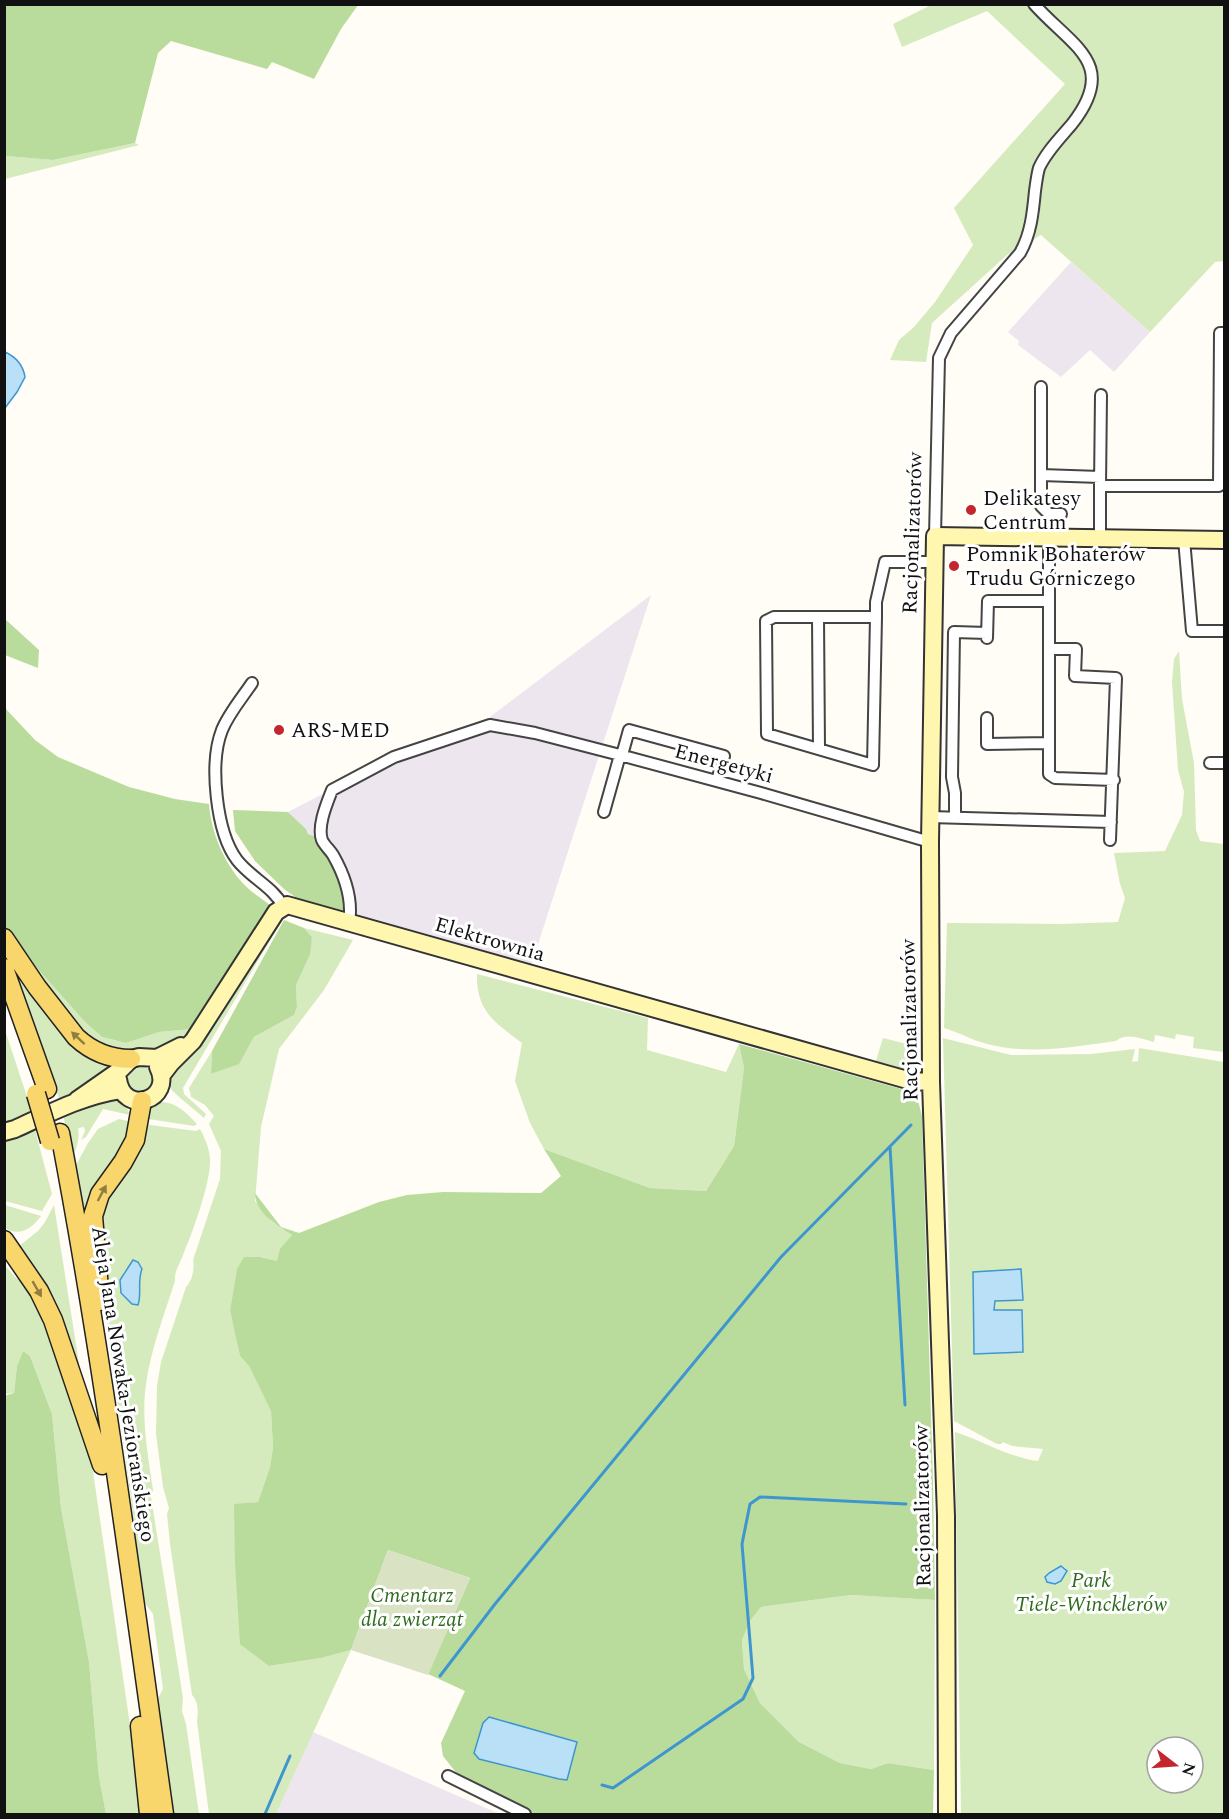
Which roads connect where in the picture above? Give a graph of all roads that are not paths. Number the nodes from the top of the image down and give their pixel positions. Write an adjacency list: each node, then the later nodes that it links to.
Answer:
1 (1034, 4): 8 (street, Racjonalizatorów)
2 (1224, 333): 6 (street)
3 (1041, 387): 5 (street)
4 (1101, 395): 6 (street)
5 (1041, 475): 6 (street); 7 (street)
6 (1100, 481): 10 (street)
7 (1061, 514)
8 (935, 536): 9 (street); 13 (street, Racjonalizatorów)
9 (1049, 537): 10 (street); 14 (street)
10 (1100, 537): 11 (street)
11 (1184, 539): 12 (street); 17 (street)
12 (1224, 540)
13 (934, 562): 16 (street); 29 (street, Racjonalizatorów)
14 (1049, 601): 18 (street); 30 (street)
15 (818, 617): 16 (street); 22 (street); 22 (street)
16 (876, 618): 22 (street)
17 (1224, 631)
18 (1049, 649): 21 (street); 26 (street)
19 (252, 683): 34 (street, Elektrownia)
20 (987, 718): 21 (street)
21 (1049, 743): 26 (street)
22 (819, 749)
23 (621, 755): 27 (street, Energetyki); 27 (street); 28 (street); 35 (street, Energetyki)
24 (1210, 763): 25 (street)
25 (1224, 763)
26 (1113, 780): 31 (street)
27 (717, 781): 33 (street, Energetyki)
28 (604, 812)
29 (930, 817): 30 (street); 33 (street, Racjonalizatorów)
30 (955, 818): 31 (street)
31 (1111, 822): 32 (street)
32 (1110, 840)
33 (930, 842): 42 (street, Racjonalizatorów)
34 (279, 900): 35 (street, Elektrownia); 39 (street)
35 (349, 923): 42 (street, Elektrownia)
36 (4, 938): 40 (main road, one-way to 36)
37 (4, 969): 44 (main road, Aleja Jana Nowaka-Jeziorańskiego)
38 (4, 1001): 44 (main road, Aleja Jana Nowaka-Jeziorańskiego)
39 (200, 1030): 40 (street); 41 (street)
40 (131, 1062): 41 (street); 43 (street); 45 (street)
41 (161, 1076): 46 (street)
42 (931, 1082): 54 (street, Racjonalizatorów)
43 (120, 1090): 45 (street); 46 (street)
44 (42, 1092): 49 (main road, Aleja Jana Nowaka-Jeziorańskiego)
45 (77, 1100): 47 (street)
46 (142, 1101): 49 (main road, one-way to 46)
47 (8, 1132)
48 (4, 1240): 49 (main road, one-way to 49)
49 (108, 1462): 51 (main road, Aleja Jana Nowaka-Jeziorańskiego); 52 (main road, Aleja Jana Nowaka-Jeziorańskiego)
50 (448, 1776): 53 (street)
51 (149, 1815)
52 (164, 1815)
53 (525, 1815)
54 (947, 1815)

